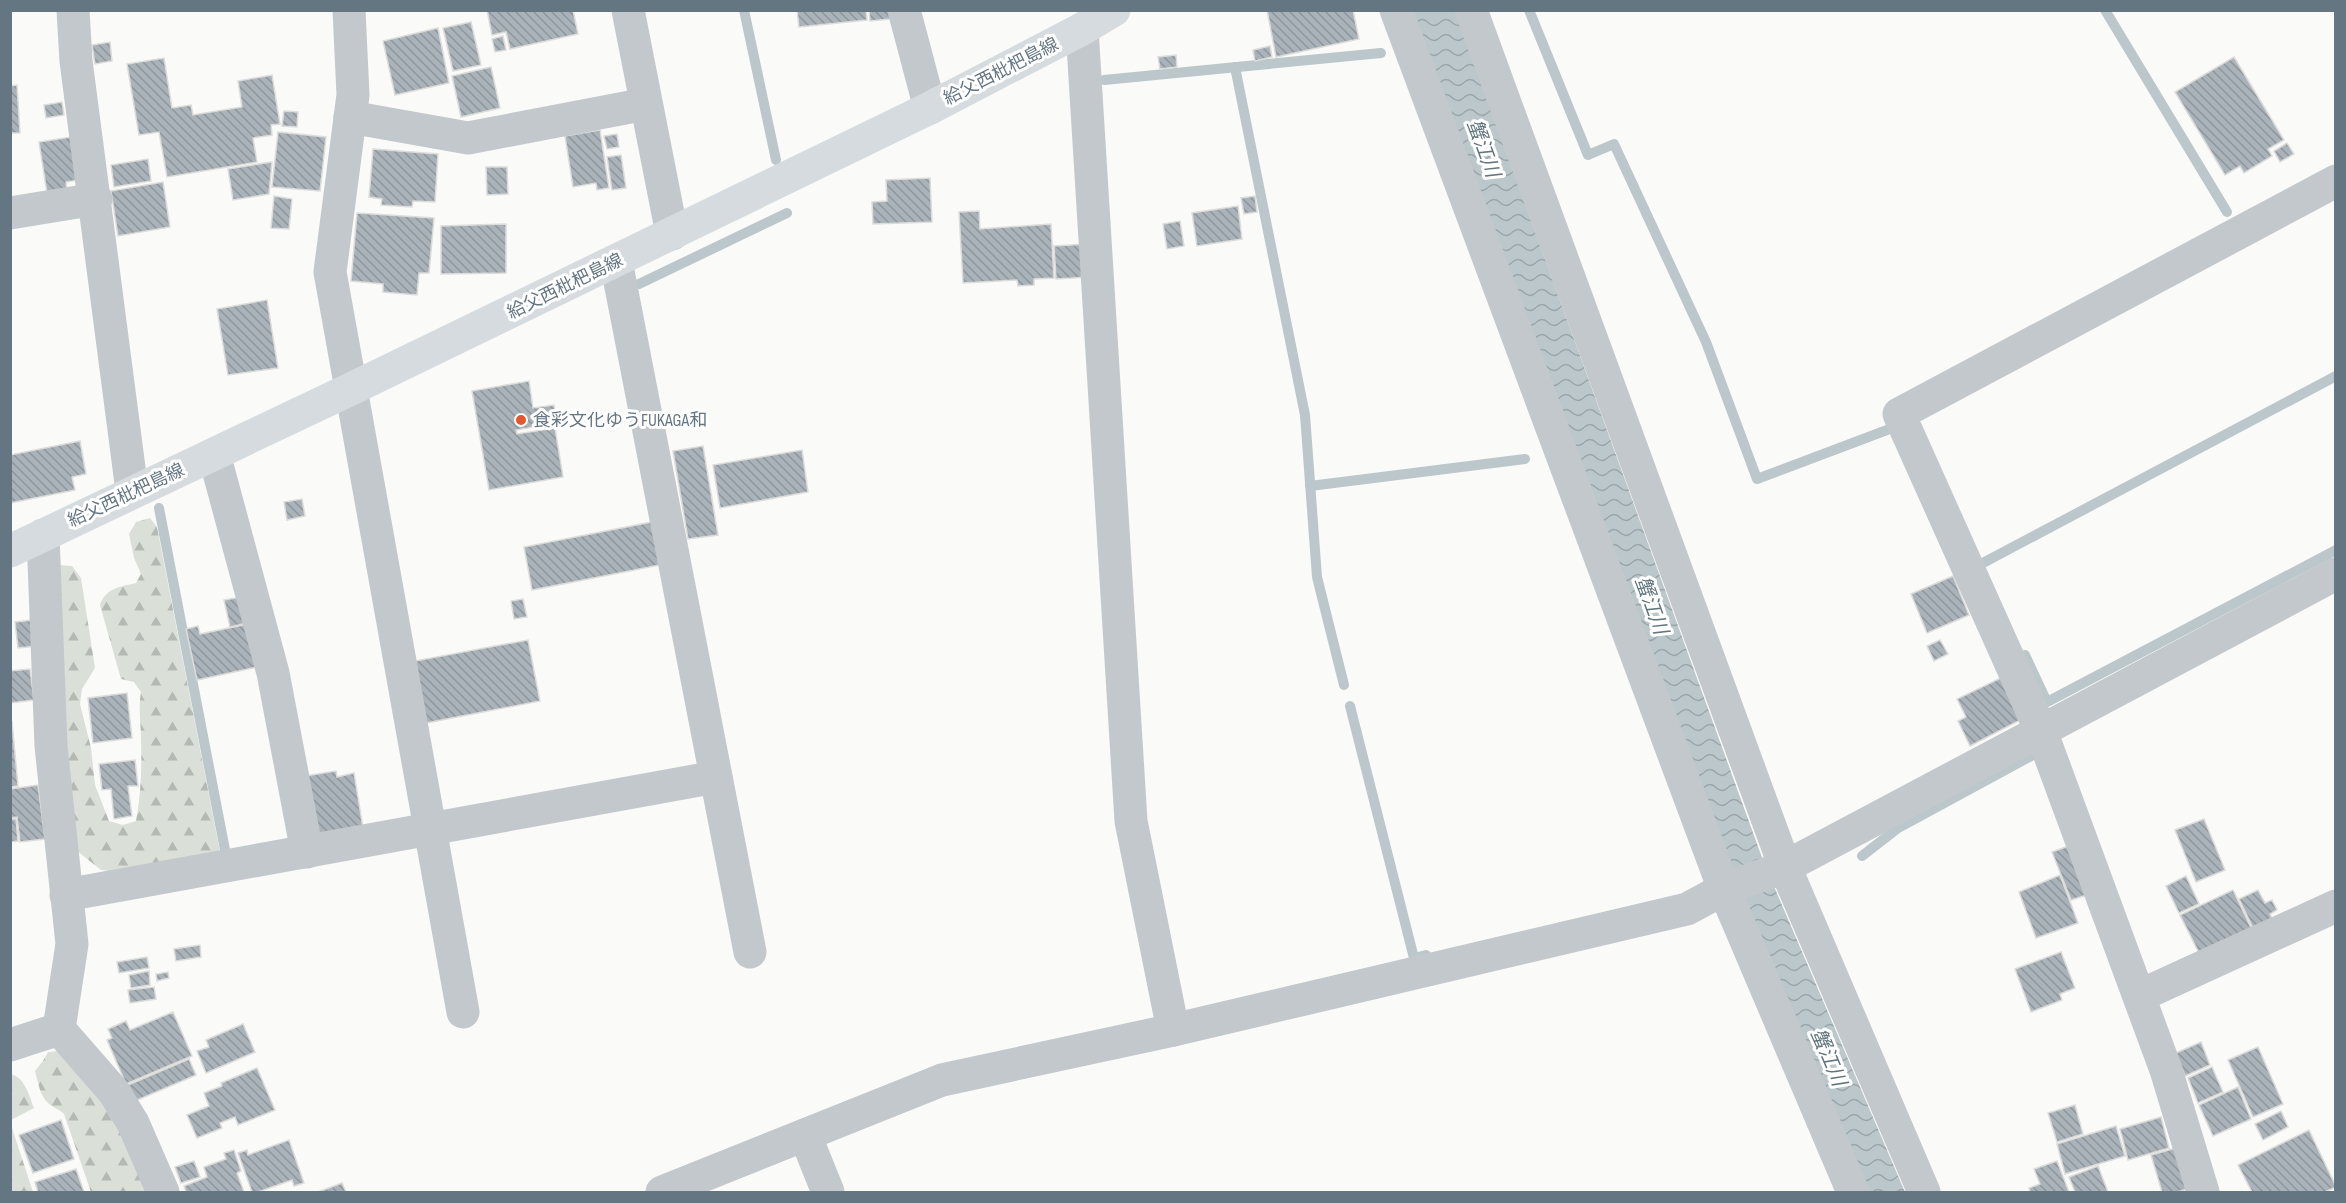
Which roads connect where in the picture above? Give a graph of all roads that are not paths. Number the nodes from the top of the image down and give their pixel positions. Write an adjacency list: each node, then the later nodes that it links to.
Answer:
1 (73, 10): 13 (street)
2 (349, 10): 11 (street)
3 (628, 10): 9 (street)
4 (904, 10): 10 (street)
5 (1114, 10): 8 (main road, 給父西枇杷島線)
6 (1396, 10): 28 (street)
7 (1471, 10): 27 (street)
8 (1082, 29): 10 (main road, 給父西枇杷島線); 35 (street)
9 (646, 104): 11 (street); 15 (street)
10 (930, 108): 15 (main road, 給父西枇杷島線)
11 (350, 117): 17 (street)
12 (2336, 181): 23 (street)
13 (96, 199): 14 (street); 19 (street)
14 (10, 213)
15 (672, 234): 16 (main road, 給父西枇杷島線)
16 (616, 261): 17 (main road, 給父西枇杷島線); 24 (street)
17 (351, 389): 18 (main road, 給父西枇杷島線); 25 (street)
18 (214, 454): 19 (main road, 給父西枇杷島線); 26 (street)
19 (132, 491): 20 (main road, 給父西枇杷島線)
20 (43, 535): 21 (main road, 給父西枇杷島線); 29 (street)
21 (10, 551)
22 (2336, 574): 23 (street)
23 (2041, 731): 27 (street); 32 (street)
24 (716, 777): 25 (street); 31 (street)
25 (430, 829): 26 (street); 33 (street)
26 (307, 852): 29 (street)
27 (1785, 867): 28 (street); 42 (street)
28 (1724, 889): 35 (street); 41 (street)
29 (66, 895): 34 (street)
30 (2336, 906): 32 (street)
31 (750, 952)
32 (2139, 996): 43 (street)
33 (463, 1012)
34 (59, 1029): 36 (street); 38 (street)
35 (1173, 1030): 37 (street)
36 (10, 1045)
37 (805, 1135): 39 (street); 40 (street)
38 (163, 1192)
39 (662, 1192)
40 (828, 1192)
41 (1853, 1192)
42 (1924, 1192)
43 (2202, 1192)

